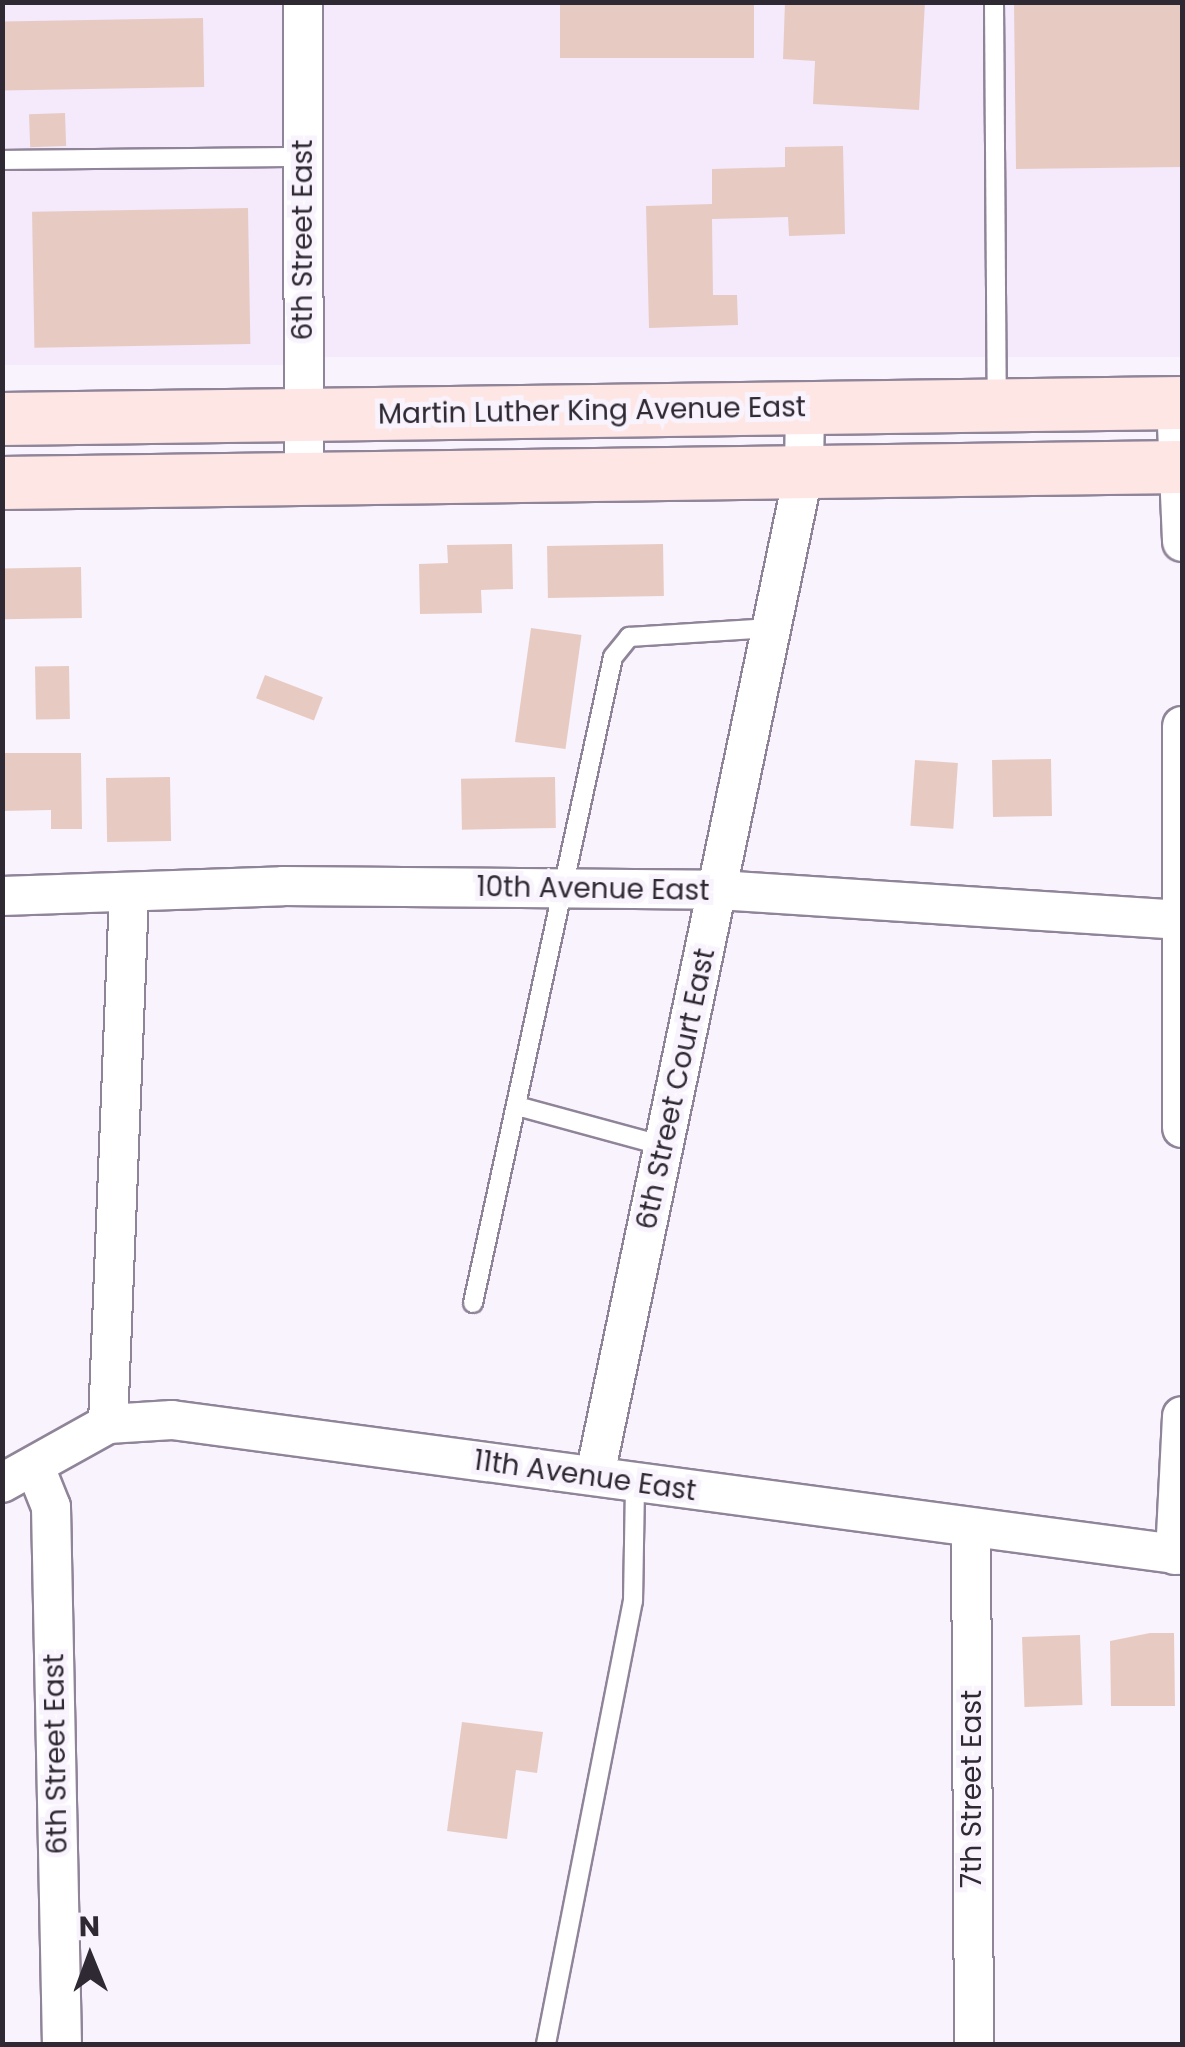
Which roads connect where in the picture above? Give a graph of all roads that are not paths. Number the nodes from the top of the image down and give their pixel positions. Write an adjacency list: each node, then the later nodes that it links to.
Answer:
1 (303, 2): 3 (street, 6th Street East)
2 (994, 2): 6 (lane)
3 (303, 158): 4 (lane); 8 (street, 6th Street East)
4 (2, 160)
5 (1179, 403): 6 (street, Martin Luther King Avenue East); 10 (street)
6 (998, 406): 7 (street, Martin Luther King Avenue East)
7 (804, 408): 8 (street, Martin Luther King Avenue East); 11 (street, 6th Street Court East)
8 (304, 415): 9 (street, Martin Luther King Avenue East); 12 (street, 6th Street East)
9 (2, 419)
10 (1180, 467): 11 (street); 14 (street)
11 (804, 472): 12 (street); 15 (street, 6th Street Court East)
12 (304, 478): 13 (street)
13 (2, 483)
14 (1182, 542)
15 (772, 628): 17 (lane); 18 (street, 6th Street Court East)
16 (1182, 726): 21 (street)
17 (568, 888): 18 (street, 10th Avenue East); 19 (street, 10th Avenue East); 22 (lane)
18 (718, 890): 21 (street, 10th Avenue East); 24 (street, 6th Street Court East)
19 (129, 895): 20 (street, 10th Avenue East); 27 (street)
20 (2, 896)
21 (1182, 920): 23 (street)
22 (517, 1106): 24 (lane); 25 (lane)
23 (1182, 1128)
24 (664, 1146): 29 (street, 6th Street Court East)
25 (474, 1304)
26 (1182, 1416): 32 (street)
27 (108, 1424): 28 (street, 11th Avenue East); 29 (street, 11th Avenue East)
28 (19, 1475): 33 (street, 6th Street East)
29 (595, 1475): 30 (street, 11th Avenue East)
30 (635, 1482): 31 (street, 11th Avenue East); 34 (lane)
31 (971, 1533): 32 (street, 11th Avenue East); 35 (street, 7th Street East)
32 (1179, 1555)
33 (62, 2044)
34 (546, 2044)
35 (974, 2044)

